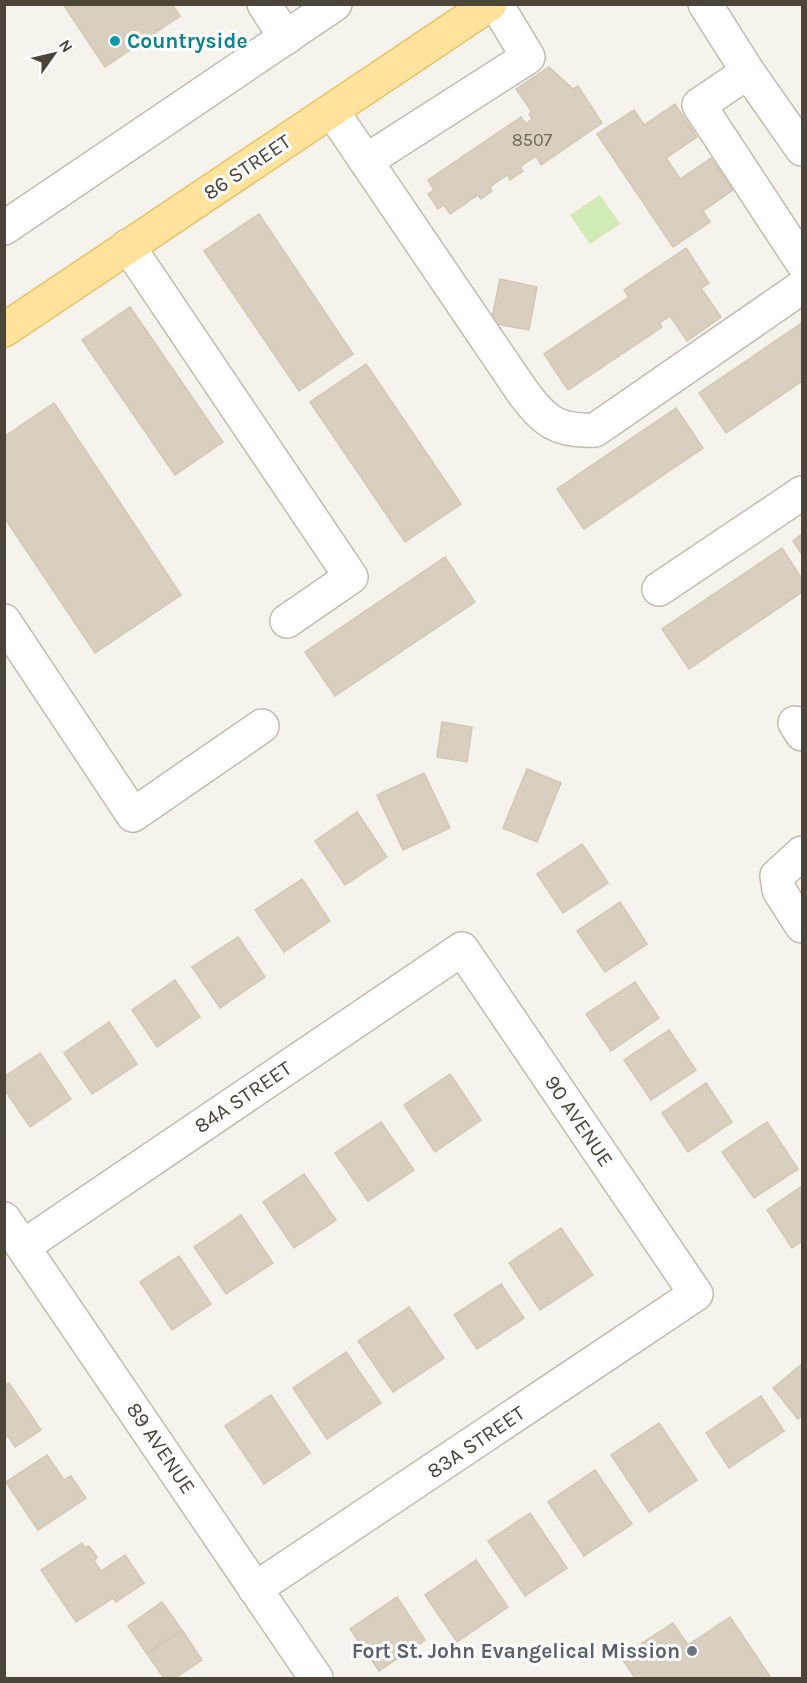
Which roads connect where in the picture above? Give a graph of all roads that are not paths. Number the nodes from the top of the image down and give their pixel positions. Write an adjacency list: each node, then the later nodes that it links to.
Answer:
1 (264, 4): 6 (street)
2 (335, 4): 6 (street)
3 (490, 4): 8 (main road, 86 STREET)
4 (496, 4): 10 (street)
5 (705, 4): 7 (street)
6 (286, 38): 11 (street)
7 (748, 72): 9 (street); 13 (street)
8 (332, 111): 10 (street); 12 (main road, 86 STREET)
9 (802, 149)
10 (366, 161): 14 (street)
11 (4, 228)
12 (128, 246): 15 (main road, 86 STREET); 19 (street)
13 (802, 262)
14 (802, 287)
15 (4, 330)
16 (802, 493): 17 (street)
17 (659, 589)
18 (4, 621): 20 (street)
19 (287, 621)
20 (262, 726)
21 (802, 853): 22 (street)
22 (802, 926)
23 (462, 949): 25 (street, 84A STREET); 26 (street, 90 AVENUE)
24 (4, 1219): 25 (street, 89 AVENUE)
25 (24, 1246): 27 (street, 89 AVENUE)
26 (696, 1294): 27 (street, 83A STREET)
27 (255, 1589): 28 (street, 89 AVENUE)
28 (316, 1678)

